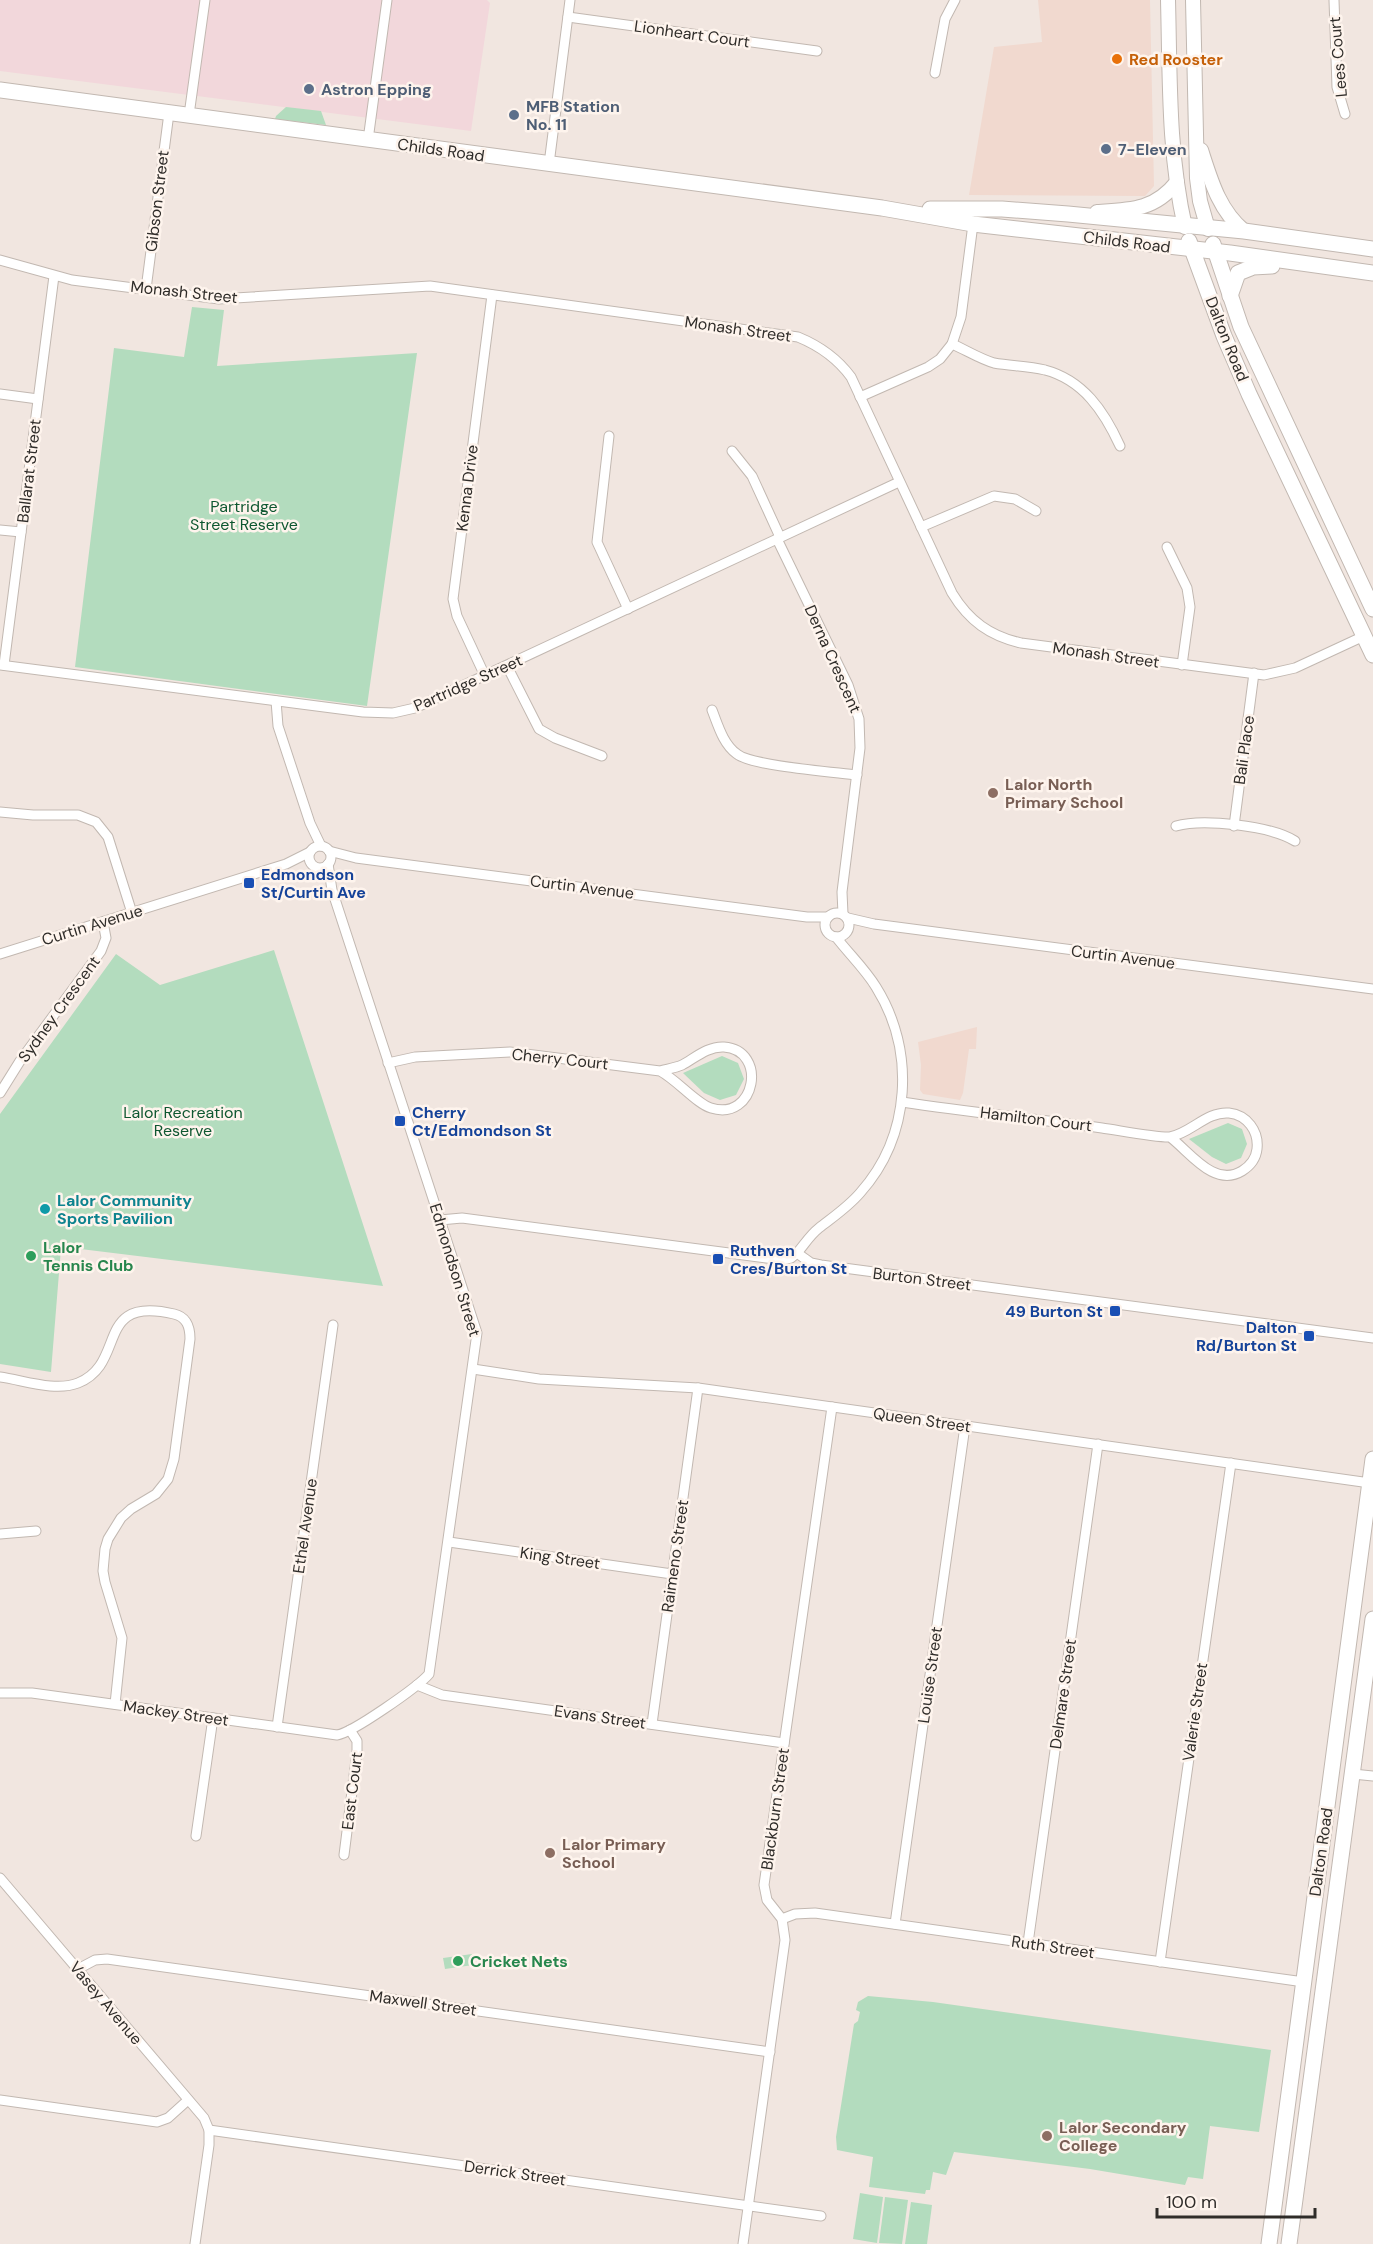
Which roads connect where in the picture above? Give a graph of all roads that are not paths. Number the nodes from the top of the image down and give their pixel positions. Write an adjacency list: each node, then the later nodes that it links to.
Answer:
1 (205, 0): 14 (street)
2 (387, 0): 16 (street)
3 (570, 0): 8 (street)
4 (955, 0): 10 (street)
5 (1168, 0): 18 (main road, Dalton Road)
6 (1193, 0): 15 (main road, Dalton Road)
7 (1334, 0): 13 (street, Lees Court)
8 (568, 17): 9 (street, Lionheart Court); 17 (street)
9 (817, 51)
10 (935, 73)
11 (0, 90): 12 (main road, Childs Road)
12 (169, 113): 14 (main road, Childs Road); 33 (street, Gibson Street)
13 (1345, 114)
14 (189, 115): 16 (main road, Childs Road)
15 (1196, 134): 24 (main road, Dalton Road); 25 (main road)
16 (368, 140): 17 (main road, Childs Road)
17 (549, 164): 21 (main road, Childs Road)
18 (1177, 182): 20 (main road); 22 (main road, Dalton Road)
19 (1002, 209): 20 (main road, Childs Road); 21 (main road, Childs Road); 23 (main road)
20 (1068, 214): 22 (main road, Childs Road)
21 (974, 217): 23 (main road, Childs Road); 36 (street)
22 (1185, 226): 24 (main road, Childs Road); 26 (main road, Dalton Road)
23 (1011, 228): 26 (main road, Childs Road)
24 (1208, 229): 25 (main road, Childs Road); 28 (main road, Dalton Road)
25 (1244, 231): 27 (main road, Childs Road)
26 (1192, 249): 28 (main road, Childs Road); 52 (main road, Dalton Road)
27 (1373, 249)
28 (1215, 252): 30 (main road, Childs Road); 35 (main road, Dalton Road)
29 (0, 260): 32 (street, Monash Street)
30 (1302, 264): 31 (main road, Childs Road); 35 (main road)
31 (1373, 273)
32 (54, 276): 33 (street, Monash Street); 39 (street, Ballarat Street)
33 (146, 289): 34 (street, Monash Street)
34 (492, 295): 38 (street, Monash Street); 58 (street, Kenna Drive)
35 (1230, 296): 51 (main road, Dalton Road)
36 (952, 344): 38 (street); 41 (street)
37 (0, 394): 39 (street)
38 (860, 397): 43 (street, Monash Street)
39 (38, 399): 47 (street, Ballarat Street)
40 (609, 436): 50 (street)
41 (1119, 446)
42 (732, 451): 48 (street, Derna Crescent)
43 (899, 482): 45 (street, Monash Street); 48 (street, Partridge Street)
44 (1036, 512): 45 (street)
45 (921, 527): 55 (street, Monash Street)
46 (0, 530): 47 (street)
47 (21, 532): 54 (street, Ballarat Street)
48 (779, 538): 50 (street, Partridge Street); 62 (street, Derna Crescent)
49 (1167, 547): 55 (street)
50 (628, 609): 56 (street, Partridge Street)
51 (1373, 609)
52 (1368, 634): 53 (main road, Dalton Road); 57 (street, Monash Street)
53 (1373, 655)
54 (2, 665): 59 (street, Partridge Street)
55 (1182, 665): 57 (street, Monash Street)
56 (507, 666): 58 (street, Partridge Street); 61 (street)
57 (1254, 674): 65 (street, Bali Place)
58 (485, 676): 59 (street, Partridge Street)
59 (276, 701): 67 (street, Edmondson Street)
60 (712, 710): 62 (street)
61 (602, 756)
62 (857, 775): 70 (street, Derna Crescent)
63 (0, 812): 68 (street)
64 (1176, 826): 65 (street)
65 (1234, 826): 66 (street)
66 (1295, 841)
67 (320, 857): 68 (street, Curtin Avenue); 69 (street, Curtin Avenue); 77 (street, Edmondson Street)
68 (132, 913): 71 (street, Curtin Avenue)
69 (807, 917): 70 (street, Curtin Avenue); 72 (street, Curtin Avenue)
70 (842, 920): 72 (street, Derna Crescent); 73 (street); 75 (street); 76 (street, Curtin Avenue)
71 (103, 922): 74 (street, Curtin Avenue); 79 (street, Sydney Crescent)
72 (825, 929): 73 (street, Curtin Avenue)
73 (836, 937): 75 (street, Curtin Avenue)
74 (0, 954)
75 (852, 956): 80 (street, Curtin Avenue)
76 (1373, 989)
77 (388, 1063): 78 (street, Cherry Court); 82 (street, Edmondson Street)
78 (660, 1071): 78 (street, Cherry Court)
79 (0, 1093)
80 (902, 1102): 81 (street, Hamilton Court); 83 (street, Curtin Avenue)
81 (1170, 1137): 81 (street)
82 (440, 1220): 83 (street); 86 (street, Edmondson Street)
83 (797, 1252): 85 (street, Burton Street)
84 (333, 1325): 105 (street, Ethel Avenue)
85 (1373, 1338)
86 (473, 1369): 88 (street, Queen Street); 97 (street, Edmondson Street)
87 (0, 1377): 102 (street)
88 (698, 1388): 89 (street, Queen Street); 98 (street, Raimeno Street)
89 (832, 1407): 90 (street, Queen Street); 107 (street, Blackburn Street)
90 (965, 1426): 91 (street, Queen Street); 114 (street, Louise Street)
91 (1098, 1444): 93 (street, Queen Street); 115 (street, Delmare Street)
92 (1373, 1459): 94 (main road, Dalton Road)
93 (1231, 1463): 94 (street, Queen Street); 116 (street, Valerie Street)
94 (1370, 1483): 118 (main road, Dalton Road)
95 (36, 1532): 96 (street)
96 (0, 1534)
97 (449, 1542): 98 (street, King Street); 100 (street, Edmondson Street)
98 (672, 1574): 104 (street, Raimeno Street)
99 (1373, 1619): 108 (main road, Dalton Road)
100 (417, 1685): 104 (street, Evans Street); 106 (street, Edmondson Street)
101 (0, 1693): 102 (street, Mackey Street)
102 (115, 1704): 103 (street, Mackey Street)
103 (213, 1718): 105 (street, Mackey Street); 110 (street)
104 (652, 1724): 107 (street, Evans Street)
105 (277, 1727): 106 (street, Mackey Street)
106 (350, 1730): 111 (street, East Court)
107 (784, 1743): 113 (street, Blackburn Street)
108 (1353, 1774): 109 (street); 119 (main road, Dalton Road)
109 (1373, 1776)
110 (196, 1836)
111 (344, 1855)
112 (0, 1878): 117 (street, Vasey Avenue)
113 (782, 1919): 114 (street, Ruth Street); 120 (street)
114 (895, 1924): 115 (street, Ruth Street)
115 (1028, 1943): 116 (street, Ruth Street)
116 (1160, 1962): 118 (street, Ruth Street)
117 (78, 1969): 120 (street, Maxwell Street); 122 (street, Vasey Avenue)
118 (1304, 1982): 119 (main road, Ruth Street); 128 (main road, Dalton Road)
119 (1324, 1985): 129 (main road, Dalton Road)
120 (770, 2052): 124 (street)
121 (0, 2100): 122 (street)
122 (189, 2100): 123 (street, Vasey Avenue)
123 (209, 2130): 124 (street, Derrick Street); 126 (street)
124 (748, 2206): 125 (street, Derrick Street); 127 (street)
125 (821, 2216)
126 (195, 2244)
127 (743, 2244)
128 (1269, 2244)
129 (1289, 2244)

